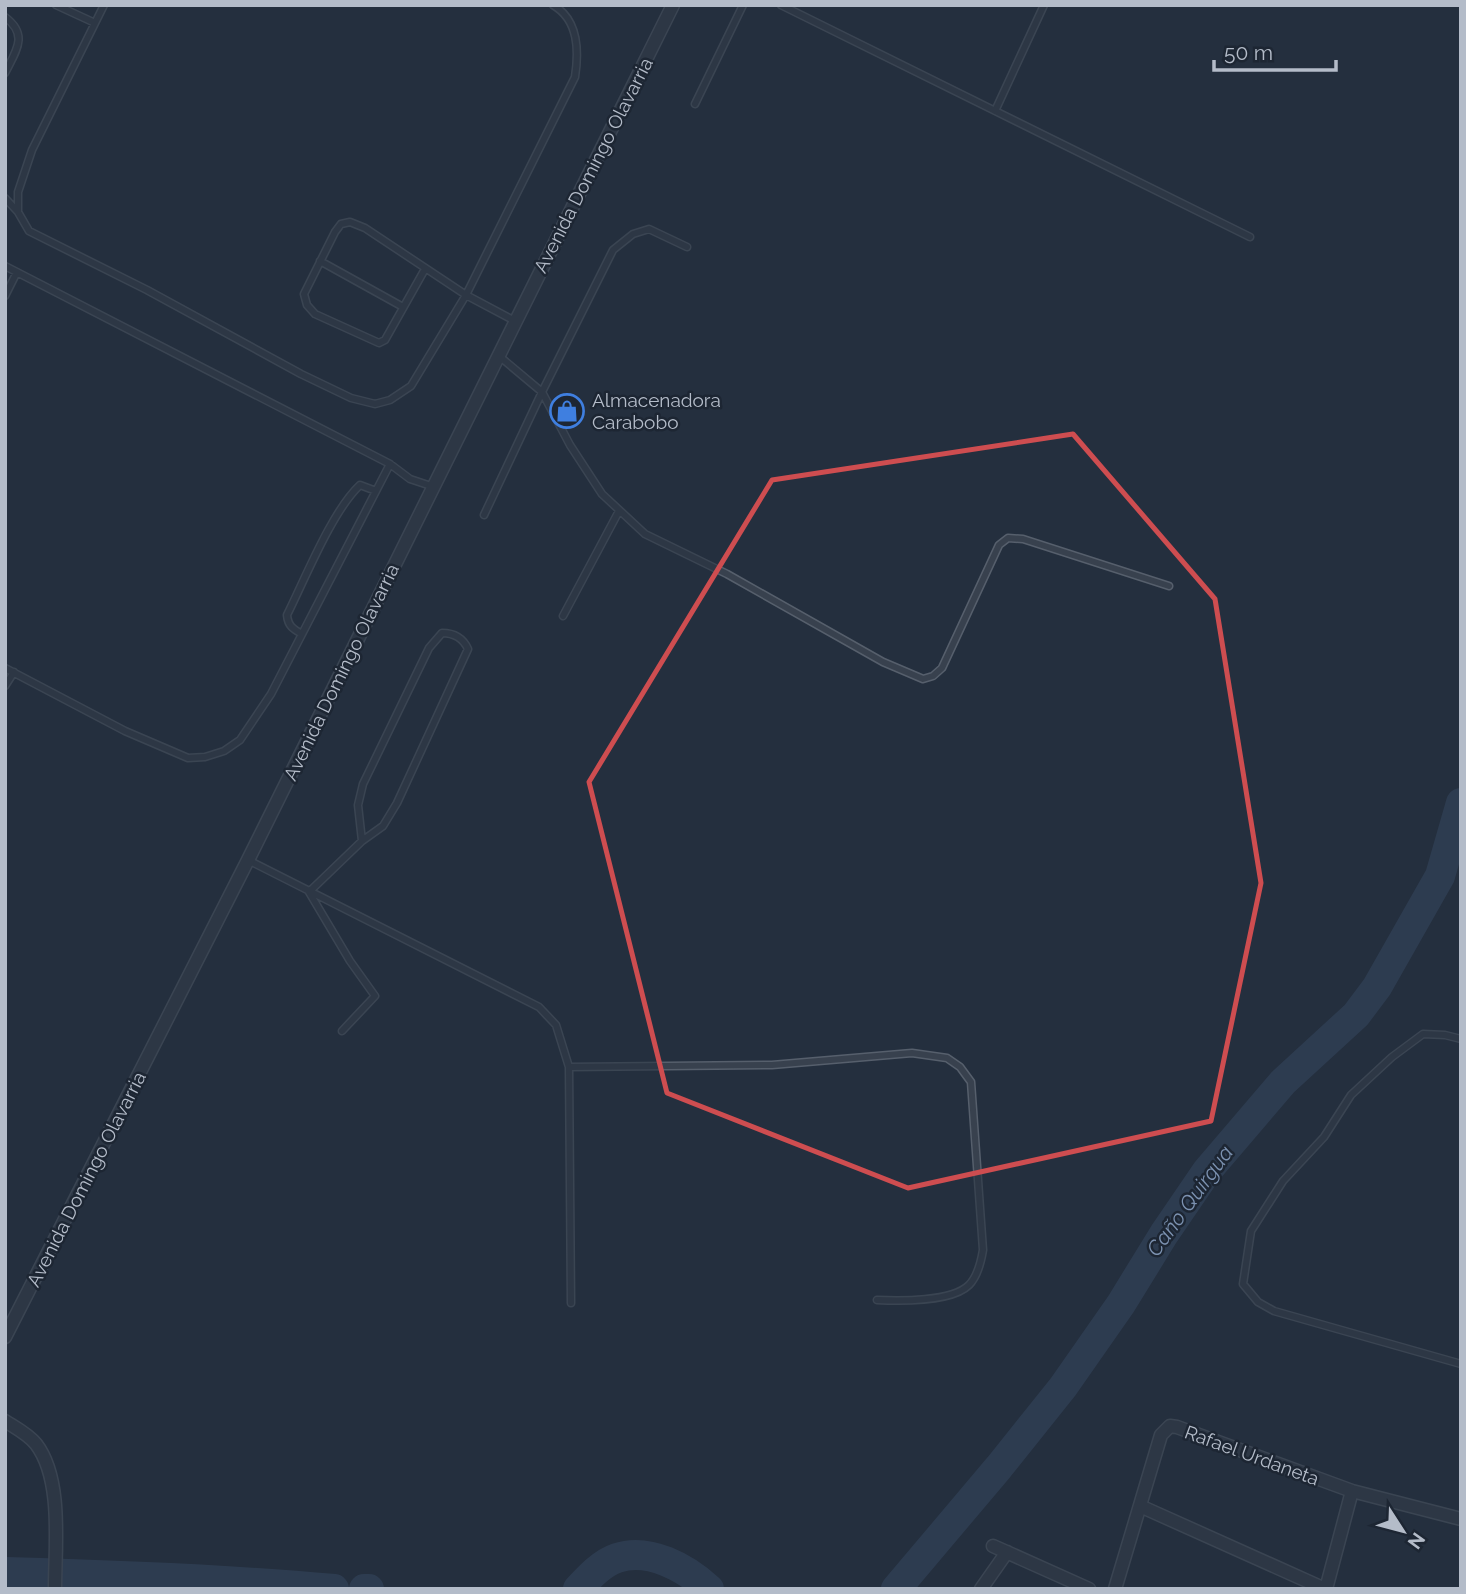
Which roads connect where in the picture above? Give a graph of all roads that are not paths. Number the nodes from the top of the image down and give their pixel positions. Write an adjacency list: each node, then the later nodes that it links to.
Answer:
1 (56, 5): 9 (lane)
2 (104, 5): 9 (lane)
3 (553, 5): 21 (lane)
4 (673, 5): 24 (street, Avenida Domingo Olavarria)
5 (743, 5): 11 (lane)
6 (781, 5): 12 (lane)
7 (1044, 5): 12 (lane)
8 (5, 17): 10 (lane)
9 (95, 23): 14 (lane)
10 (5, 73)
11 (695, 104)
12 (995, 111): 15 (lane)
13 (5, 198): 14 (lane)
14 (18, 212): 21 (lane)
15 (1250, 237)
16 (687, 247): 26 (lane)
17 (320, 261): 19 (lane); 23 (lane); 23 (lane)
18 (5, 266): 20 (lane)
19 (425, 269): 21 (lane); 23 (lane)
20 (18, 272): 22 (lane); 27 (lane)
21 (466, 295): 24 (lane)
22 (5, 296)
23 (403, 307)
24 (515, 321): 25 (street, Avenida Domingo Olavarria)
25 (499, 356): 26 (lane); 28 (street, Avenida Domingo Olavarria)
26 (541, 392): 30 (lane); 31 (lane)
27 (390, 464): 28 (lane); 29 (lane)
28 (434, 487): 39 (street, Avenida Domingo Olavarria)
29 (376, 491): 34 (lane); 34 (lane)
30 (619, 512): 32 (lane); 33 (lane)
31 (484, 515)
32 (1169, 586)
33 (563, 616)
34 (302, 634): 36 (lane)
35 (5, 668): 36 (lane)
36 (14, 673): 37 (lane)
37 (5, 686)
38 (362, 841): 38 (lane); 40 (lane)
39 (248, 860): 40 (lane); 46 (street, Avenida Domingo Olavarria)
40 (309, 892): 41 (lane); 43 (lane)
41 (342, 1031)
42 (1461, 1039): 47 (lane)
43 (569, 1067): 44 (lane); 45 (lane)
44 (877, 1300)
45 (571, 1303)
46 (5, 1337)
47 (1461, 1363)
48 (5, 1421): 54 (street)
49 (1352, 1491): 50 (street, Rafael Urdaneta); 51 (street, Rafael Urdaneta); 58 (street)
50 (1140, 1506): 57 (street, Rafael Urdaneta); 58 (street)
51 (1461, 1519)
52 (993, 1546): 53 (street)
53 (1007, 1552): 55 (street); 56 (street)
54 (55, 1589)
55 (981, 1589)
56 (1089, 1589)
57 (1115, 1589)
58 (1326, 1589)

